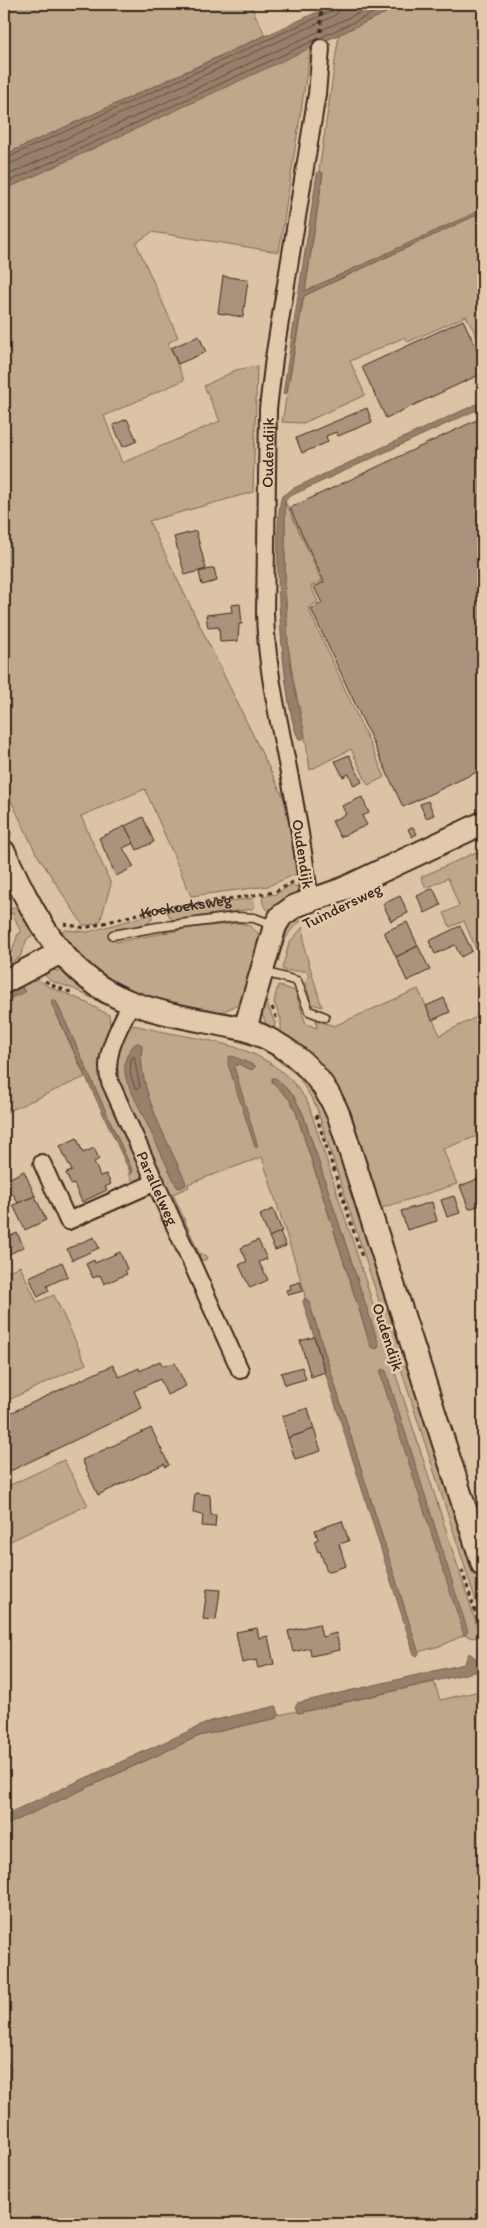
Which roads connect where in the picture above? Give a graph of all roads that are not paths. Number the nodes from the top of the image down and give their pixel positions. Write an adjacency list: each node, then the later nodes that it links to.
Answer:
1 (321, 48): 4 (street, Oudendijk)
2 (483, 823): 4 (street, Tuindersweg)
3 (4, 852): 7 (street)
4 (309, 890): 5 (street, Tuindersweg)
5 (275, 926): 6 (lane, Koekoeksweg); 8 (street, Tuindersweg)
6 (113, 936)
7 (61, 952): 9 (street); 10 (street)
8 (269, 974): 11 (lane); 12 (street, Tuindersweg)
9 (4, 982)
10 (131, 1003): 12 (street); 14 (street, Parallelweg)
11 (325, 1017)
12 (245, 1029): 16 (street, Oudendijk)
13 (42, 1162): 14 (street)
14 (156, 1182): 15 (street, Parallelweg)
15 (240, 1370)
16 (483, 1565)

